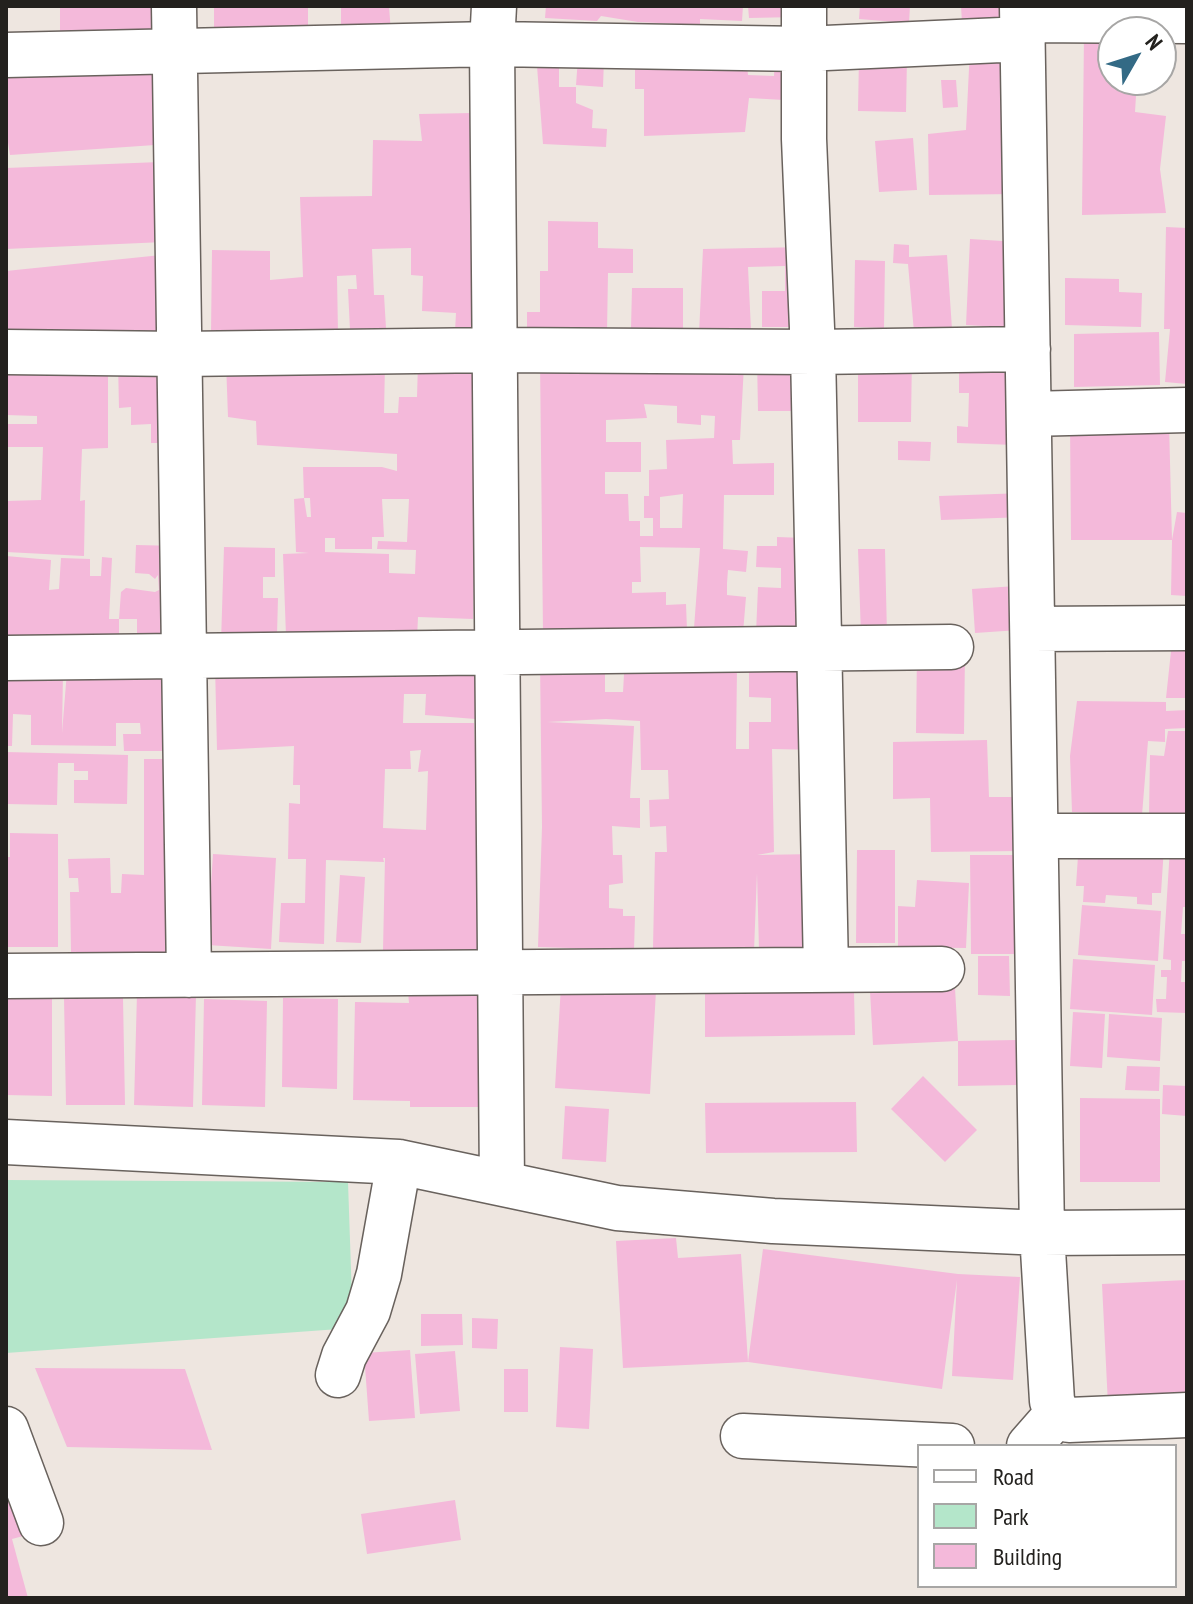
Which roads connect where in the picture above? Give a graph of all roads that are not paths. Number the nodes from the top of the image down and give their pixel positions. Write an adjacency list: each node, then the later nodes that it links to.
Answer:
1 (174, 6): 7 (street)
2 (804, 6): 6 (street)
3 (1187, 21): 4 (street)
4 (1023, 22): 6 (street); 9 (street)
5 (493, 25): 6 (street); 7 (street); 10 (street)
6 (804, 49): 12 (street)
7 (175, 52): 8 (street); 13 (street)
8 (6, 55)
9 (1028, 349): 12 (street); 15 (street)
10 (495, 350): 12 (street); 13 (street); 20 (street)
11 (6, 352): 13 (street)
12 (813, 352): 19 (street)
13 (180, 354): 21 (street)
14 (1187, 410): 15 (street)
15 (1029, 414): 17 (street)
16 (1187, 628): 17 (street)
17 (1033, 629): 23 (street)
18 (951, 647): 19 (street)
19 (821, 648): 20 (street); 26 (street)
20 (498, 652): 21 (street); 27 (street)
21 (184, 656): 22 (street); 28 (street)
22 (6, 658)
23 (1036, 836): 24 (street); 34 (street)
24 (1187, 836)
25 (942, 969): 26 (street)
26 (826, 970): 27 (street)
27 (501, 972): 28 (street); 32 (street)
28 (189, 975): 29 (street)
29 (6, 976)
30 (6, 1142): 31 (street)
31 (399, 1162): 32 (street); 35 (street)
32 (502, 1183): 34 (street)
33 (1187, 1232): 34 (street)
34 (1042, 1233): 36 (street)
35 (338, 1375)
36 (1057, 1414): 37 (street); 41 (street)
37 (1187, 1415)
38 (6, 1429): 42 (street)
39 (743, 1436): 40 (street)
40 (917, 1444)
41 (1031, 1444)
42 (41, 1523)

